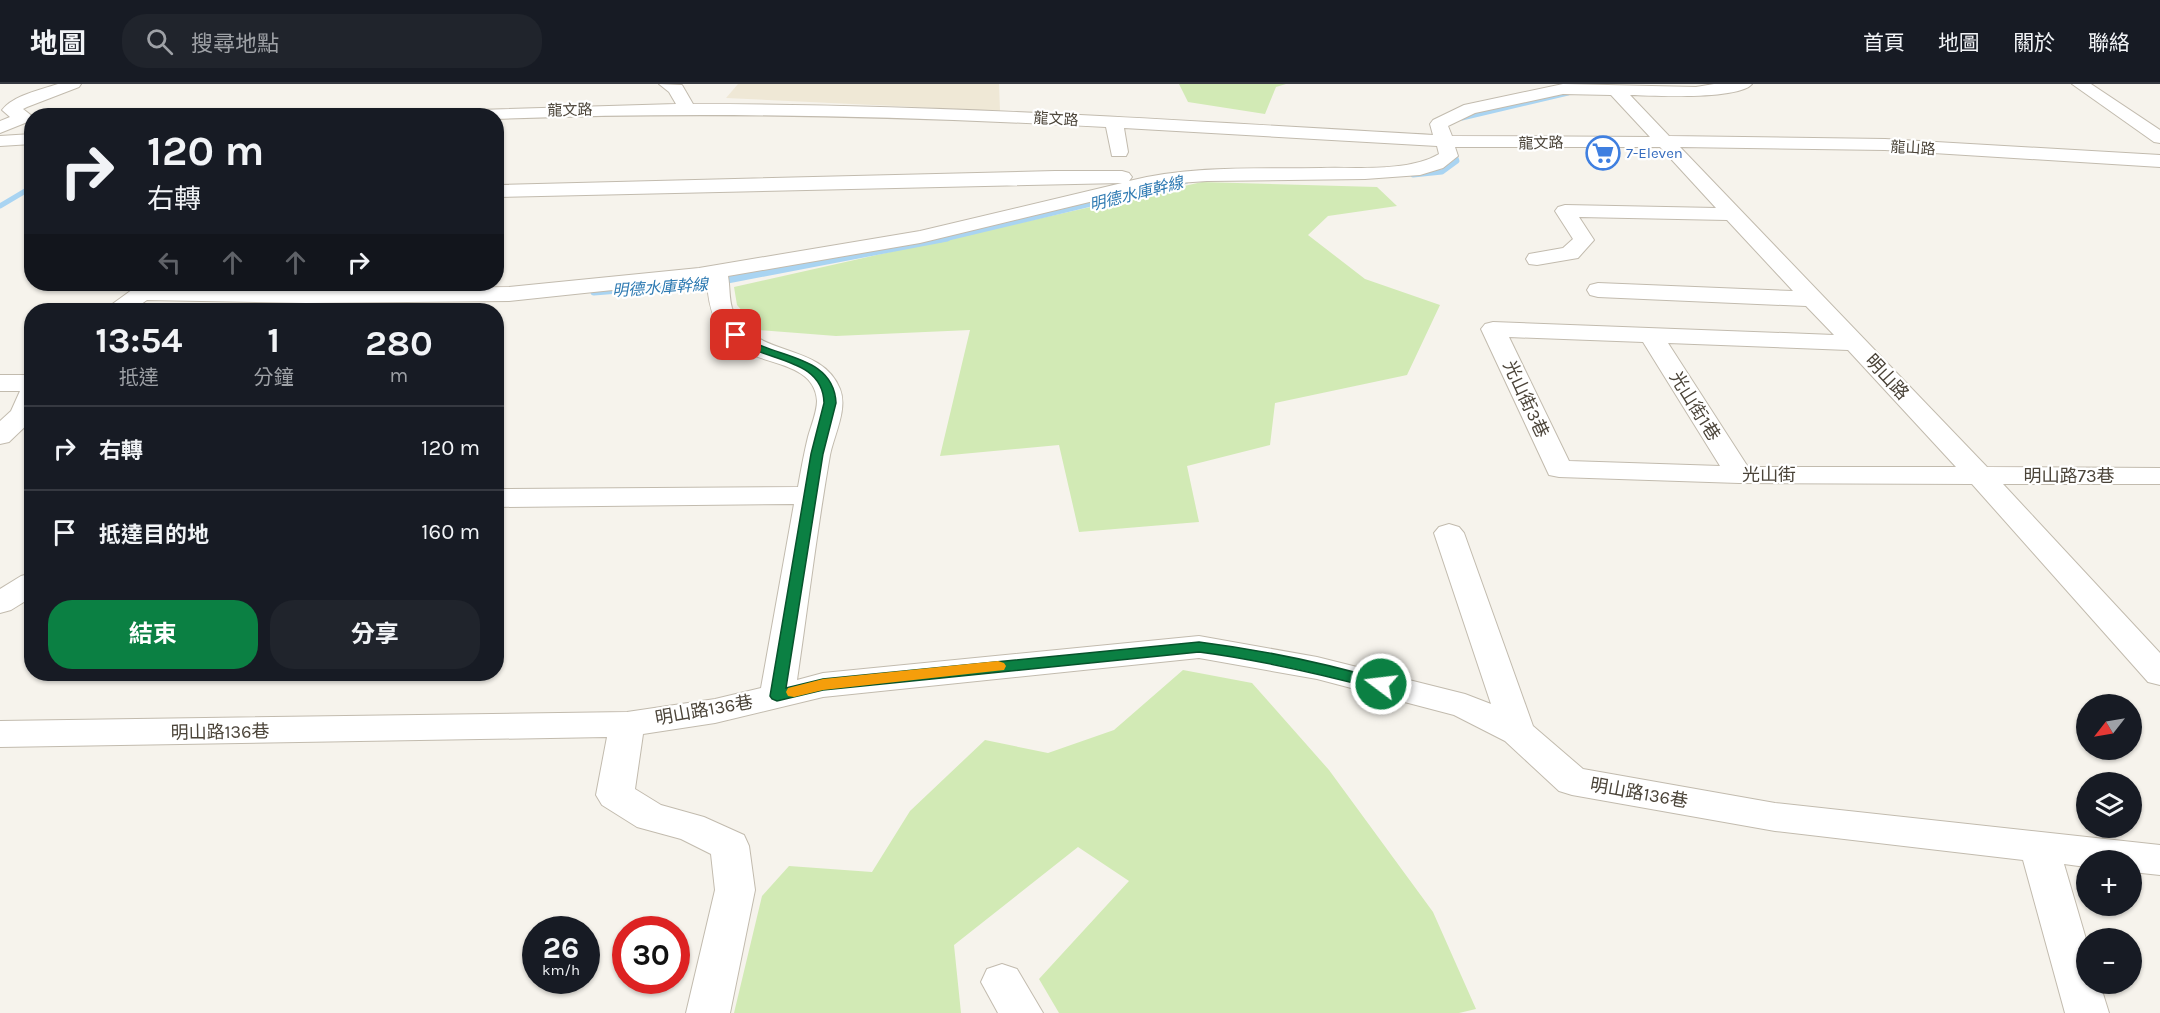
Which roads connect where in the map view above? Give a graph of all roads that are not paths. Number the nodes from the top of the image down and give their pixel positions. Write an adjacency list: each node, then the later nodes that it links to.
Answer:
1 (73, 84): 9 (street)
2 (1744, 84): 5 (street)
3 (2080, 84): 10 (street)
4 (674, 86): 6 (street)
5 (1616, 90): 13 (street); 14 (street, 明山路)
6 (687, 108): 7 (street, 龍文路); 8 (street, 龍文路)
7 (504, 112)
8 (1114, 121): 13 (street, 龍文路); 15 (street)
9 (0, 128)
10 (2160, 138)
11 (24, 140): 12 (street)
12 (0, 141)
13 (1450, 141): 14 (street, 龍文路); 17 (street)
14 (1666, 141): 16 (street, 龍山路); 19 (street, 明山路)
15 (1119, 152)
16 (2160, 161)
17 (1164, 178): 18 (street); 21 (street)
18 (504, 191)
19 (1734, 214): 20 (street); 25 (street, 明山路)
20 (1537, 259)
21 (718, 279): 24 (street); 37 (street)
22 (1598, 290): 25 (street)
23 (143, 291): 26 (street)
24 (207, 291)
25 (1813, 299): 28 (street, 明山路)
26 (128, 303)
27 (1652, 337): 28 (street); 33 (street, 光山街3巷); 34 (street, 光山街1巷)
28 (1855, 343): 35 (street, 明山路)
29 (0, 383): 30 (street)
30 (24, 383)
31 (24, 412): 32 (street)
32 (0, 436)
33 (1559, 469): 34 (street, 光山街)
34 (1739, 475): 35 (street, 光山街)
35 (1979, 475): 36 (street, 明山路73巷); 42 (street, 明山路)
36 (2160, 476)
37 (812, 495): 38 (street); 43 (street)
38 (504, 498)
39 (1449, 533): 45 (street)
40 (24, 588): 41 (street)
41 (0, 603)
42 (2160, 674)
43 (777, 696): 44 (street, 明山路136巷); 45 (street, 明山路136巷)
44 (627, 724): 46 (street, 明山路136巷); 49 (street)
45 (1518, 732): 47 (street, 明山路136巷)
46 (0, 734)
47 (2039, 846): 48 (street, 明山路136巷); 50 (street)
48 (2160, 860)
49 (708, 1013)
50 (2087, 1013)

